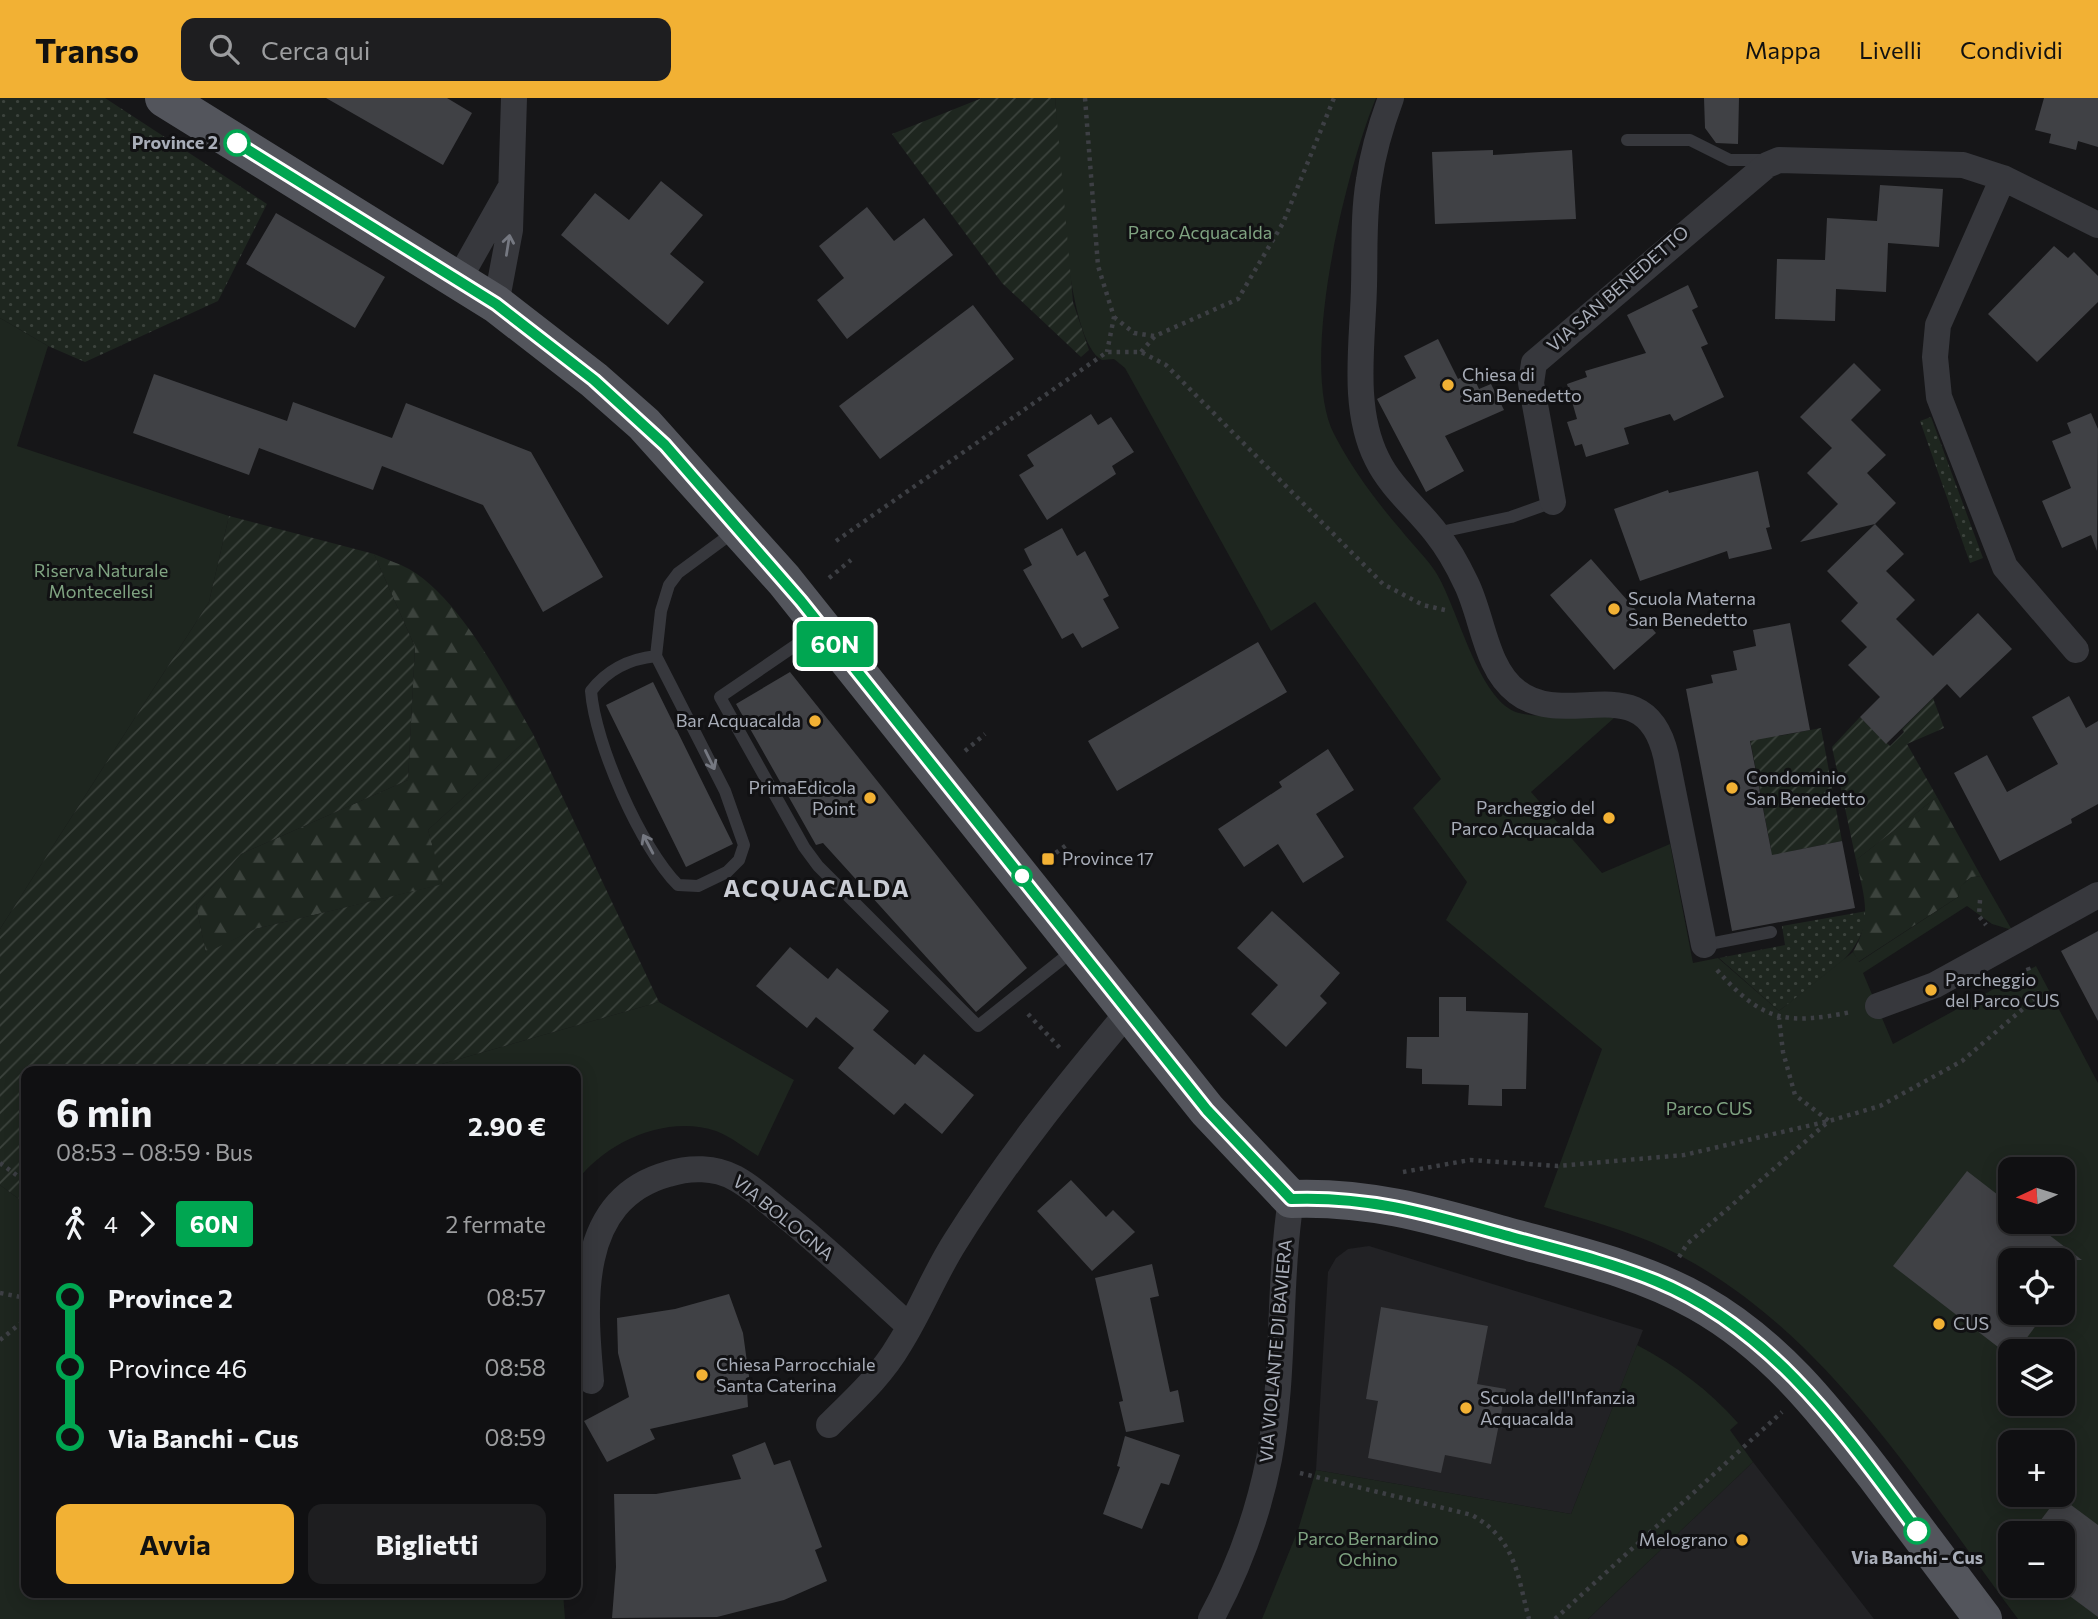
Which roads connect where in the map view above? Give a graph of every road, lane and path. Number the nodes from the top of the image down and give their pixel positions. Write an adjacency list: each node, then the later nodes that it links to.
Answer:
1 (164, 98): 11 (main road)
2 (514, 98): 9 (street)
3 (1086, 98): 13 (path)
4 (1334, 98): 14 (path)
5 (1391, 98): 19 (street)
6 (1628, 139): 7 (lane)
7 (1779, 160): 8 (street); 17 (street, VIA SAN BENEDETTO)
8 (2003, 178): 10 (street); 25 (street)
9 (511, 185): 11 (street); 12 (street, one-way to 9)
10 (2098, 225)
11 (459, 279): 12 (main road)
12 (496, 304): 18 (main road)
13 (1114, 317): 14 (path); 15 (path)
14 (1155, 336): 16 (path)
15 (1107, 352): 16 (path); 20 (path)
16 (1140, 352): 23 (path)
17 (1553, 502): 19 (lane, VIA SAN BENEDETTO)
18 (740, 528): 24 (main road); 26 (lane)
19 (1436, 533): 23 (street)
20 (836, 541)
21 (851, 560): 22 (path)
22 (829, 578)
23 (1478, 612): 35 (street)
24 (822, 627): 36 (main road); 38 (lane)
25 (2077, 650)
26 (656, 656): 26 (lane, one-way to 26)
27 (985, 734): 28 (path)
28 (965, 751)
29 (1069, 844): 30 (path)
30 (1048, 859)
31 (2098, 895): 39 (street)
32 (1980, 900): 33 (path)
33 (1979, 916)
34 (1771, 932): 35 (lane)
35 (1704, 945): 41 (path)
36 (1078, 947): 38 (lane); 40 (main road)
37 (2028, 968): 43 (path)
38 (1014, 998): 42 (path)
39 (1878, 1006): 41 (path)
40 (1129, 1011): 47 (main road); 52 (street)
41 (1779, 1018): 43 (path)
42 (1061, 1049)
43 (1829, 1121): 45 (path); 48 (path)
44 (0, 1163): 46 (path)
45 (1398, 1173)
46 (21, 1178)
47 (1291, 1199): 58 (street, VIA VIOLANTE DI BAVIERA); 61 (main road)
48 (1675, 1263)
49 (0, 1293): 50 (path)
50 (21, 1297)
51 (21, 1323): 53 (path)
52 (909, 1326): 54 (street, VIA BOLOGNA); 55 (street)
53 (0, 1340)
54 (591, 1381)
55 (829, 1425)
56 (1752, 1440): 60 (path)
57 (1300, 1473): 59 (path)
58 (1211, 1619)
59 (1530, 1619)
60 (1555, 1619)
61 (1983, 1619)

